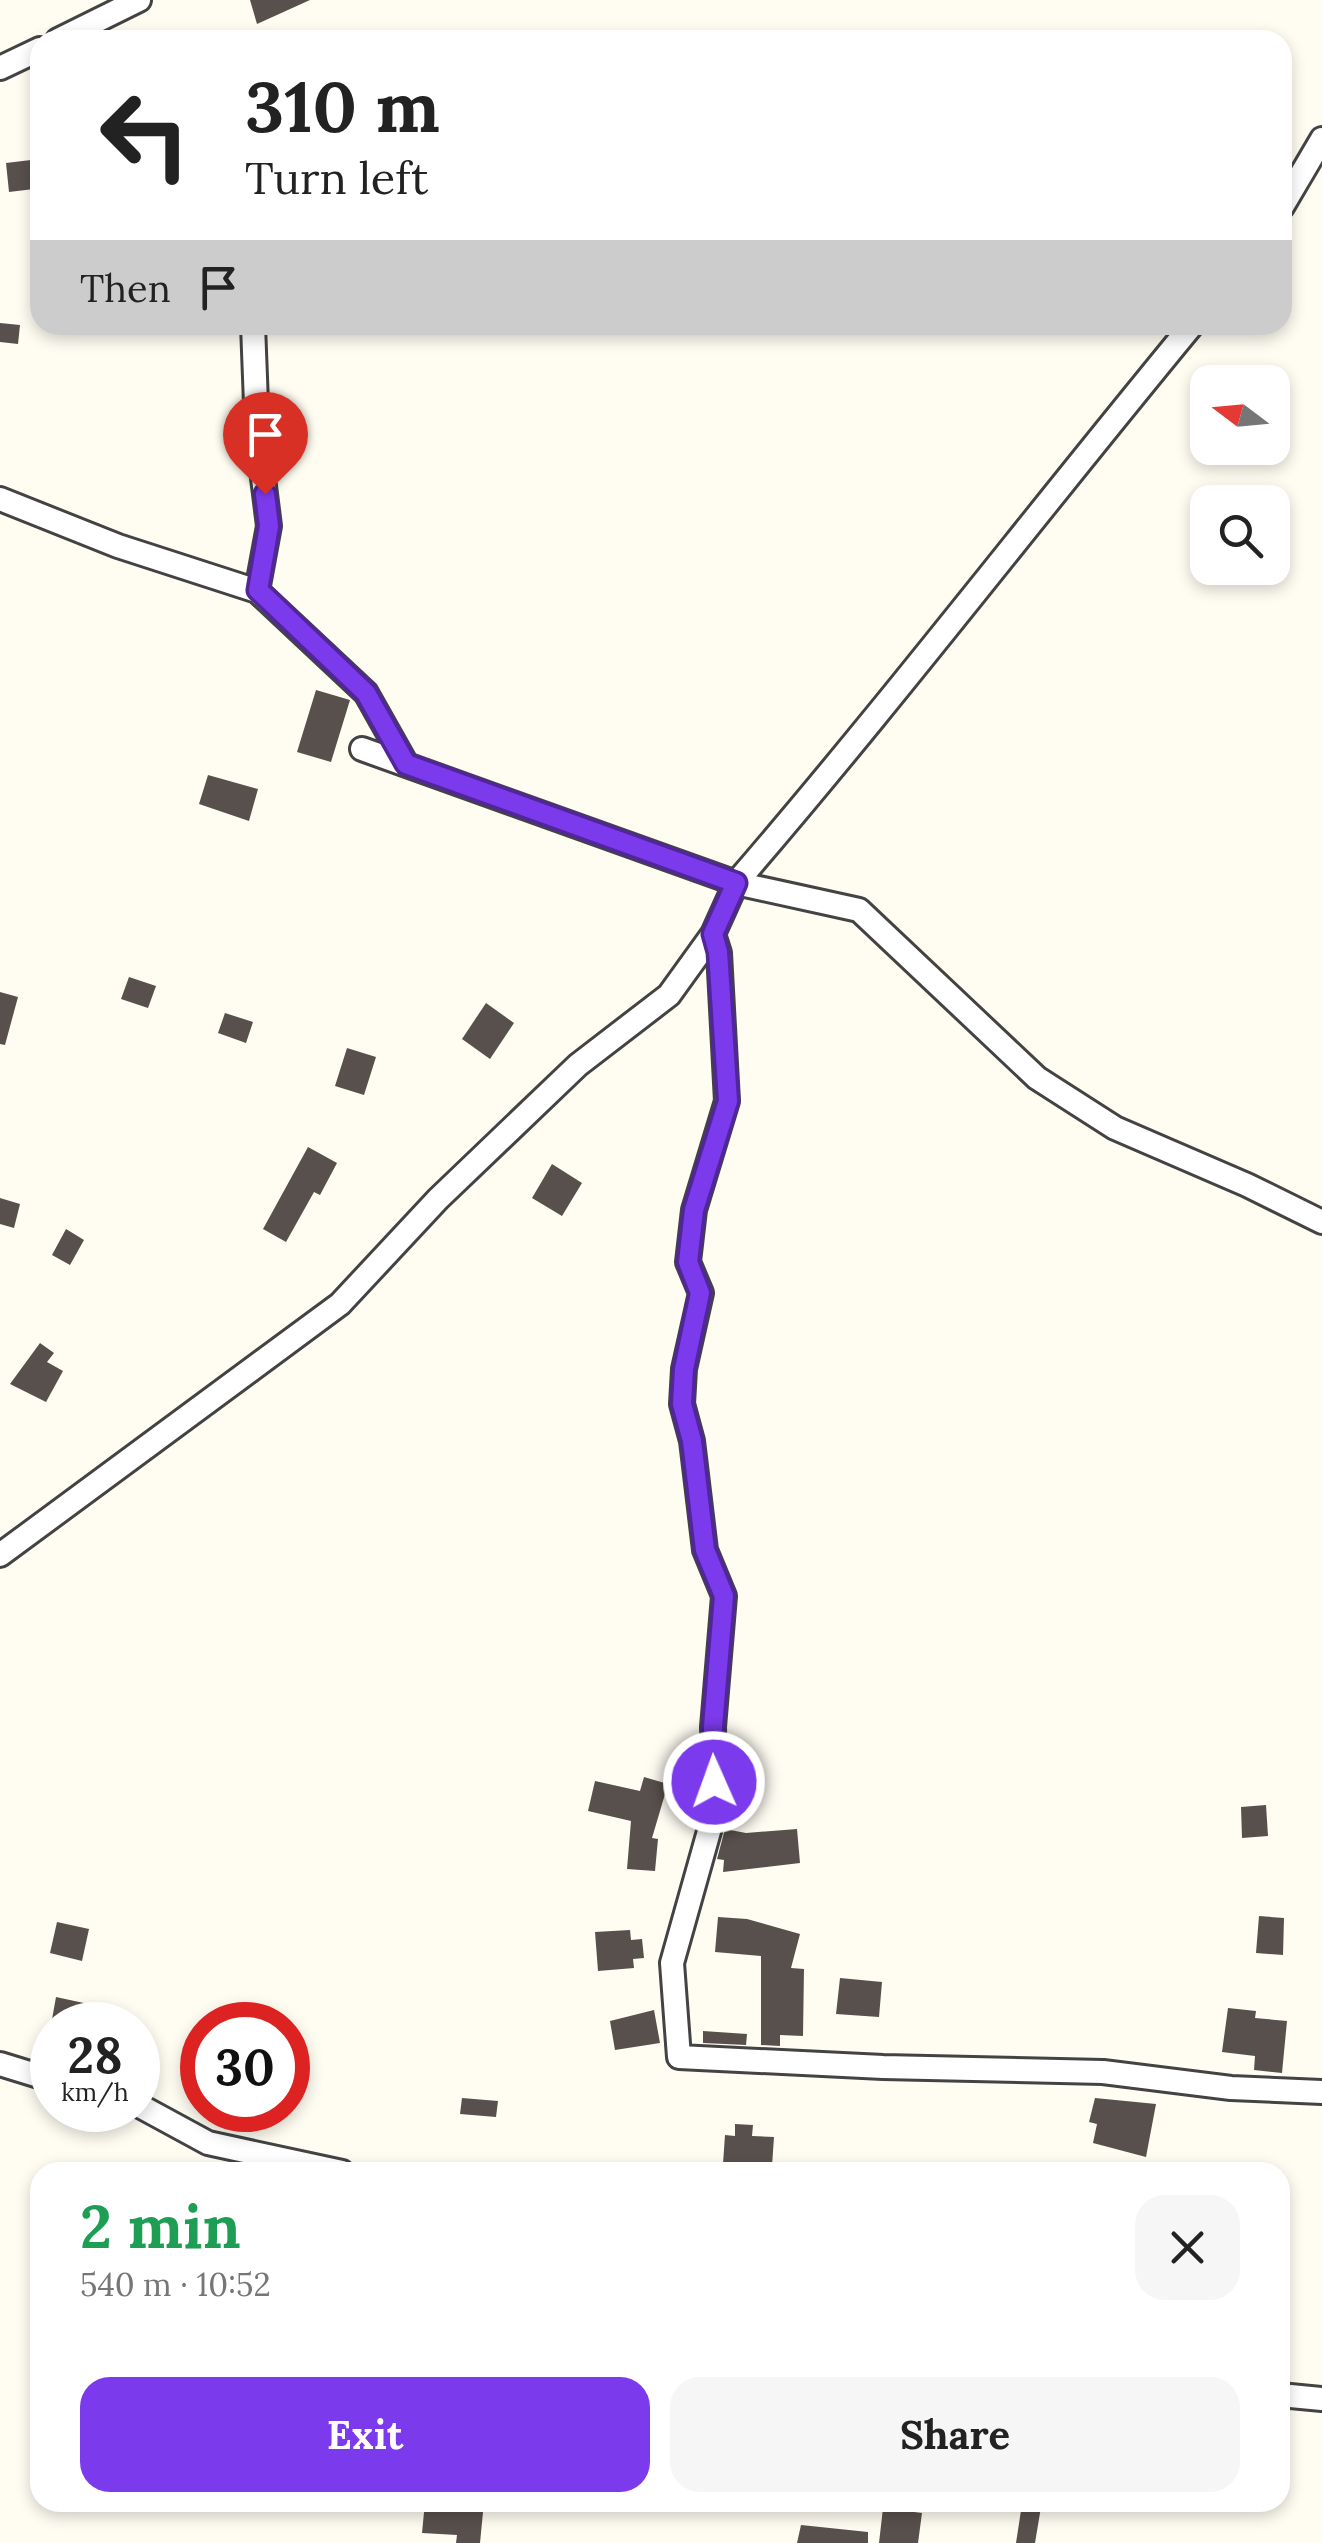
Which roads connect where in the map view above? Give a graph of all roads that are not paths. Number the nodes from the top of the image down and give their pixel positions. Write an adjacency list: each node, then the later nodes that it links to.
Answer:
1 (139, 0): 2 (street)
2 (78, 30)
3 (30, 54): 4 (street)
4 (0, 68)
5 (1322, 139): 6 (street)
6 (1292, 190)
7 (253, 335): 10 (street)
8 (1184, 335): 13 (street)
9 (0, 499): 10 (street)
10 (258, 590): 12 (street)
11 (362, 748): 12 (street)
12 (406, 764): 13 (street)
13 (736, 883): 14 (street); 15 (street)
14 (713, 934): 16 (street); 19 (street)
15 (1322, 1222)
16 (0, 1555)
17 (0, 2064): 18 (street)
18 (30, 2073)
19 (1322, 2092)
20 (160, 2117): 21 (street)
21 (296, 2162)
22 (1290, 2396): 23 (street)
23 (1322, 2399)

